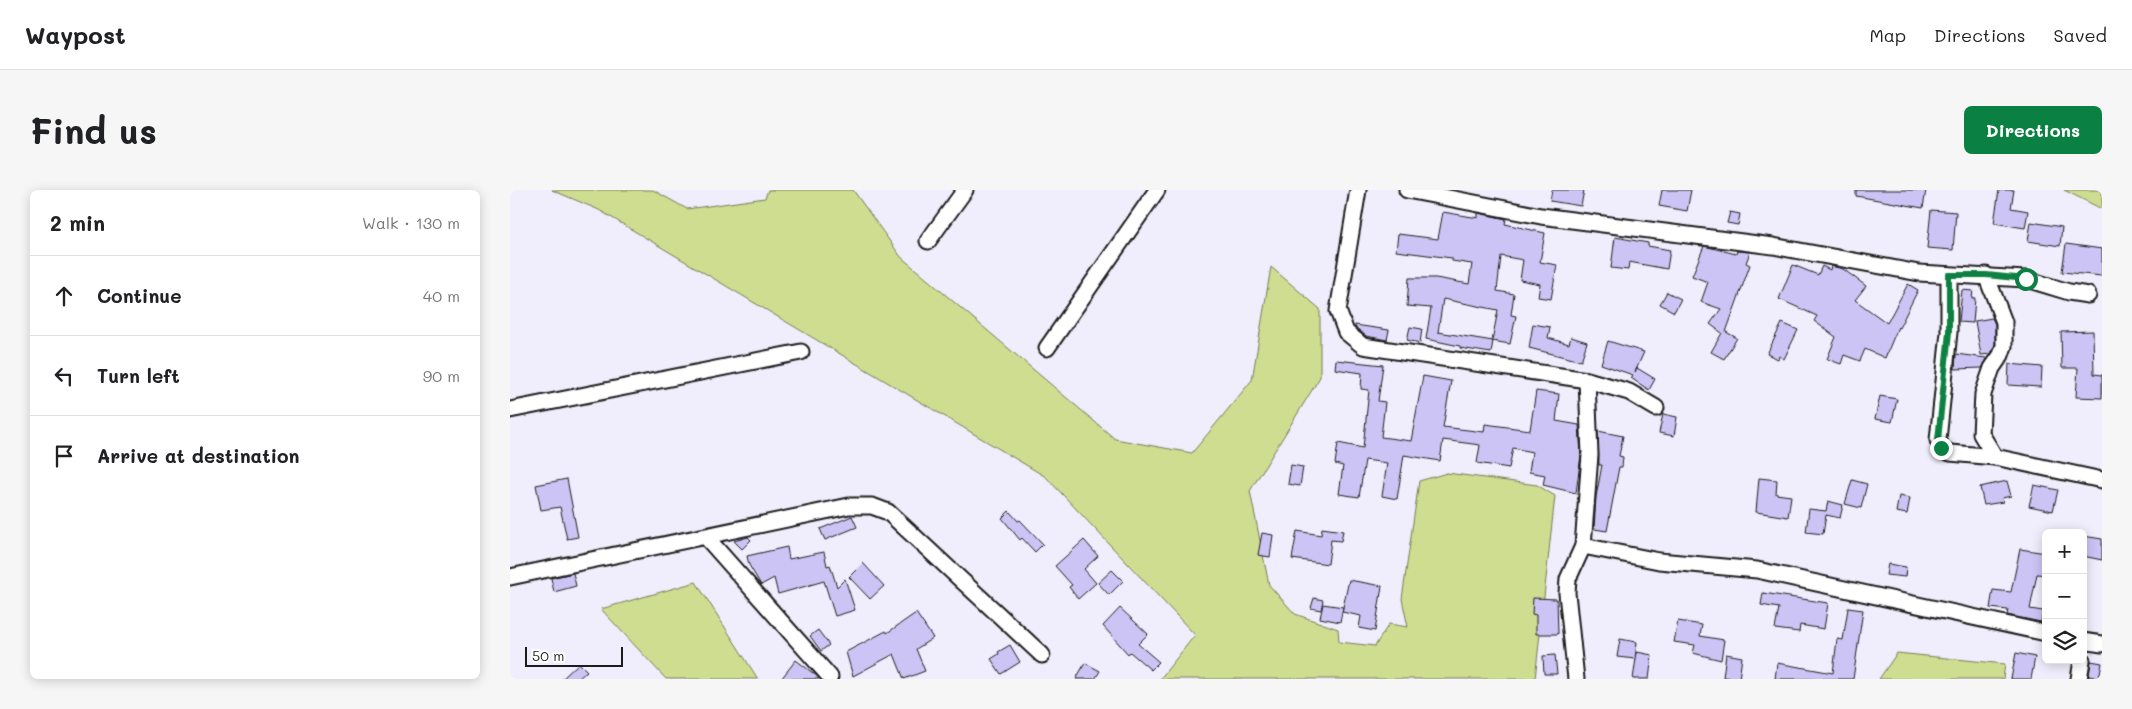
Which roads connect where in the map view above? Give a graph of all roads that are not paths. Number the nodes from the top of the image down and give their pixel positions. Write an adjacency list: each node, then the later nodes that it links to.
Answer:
1 (965, 190): 5 (street)
2 (1157, 190): 9 (street)
3 (1358, 190): 11 (street)
4 (1407, 190): 6 (street)
5 (928, 240)
6 (1949, 275): 7 (street); 14 (street)
7 (1986, 275): 8 (street); 14 (street)
8 (2088, 295)
9 (1046, 348)
10 (801, 352): 13 (street)
11 (1587, 380): 12 (street); 17 (street)
12 (1656, 408)
13 (510, 410)
14 (1995, 457): 15 (street)
15 (2102, 480)
16 (706, 537): 18 (street); 22 (street); 24 (street)
17 (1583, 546): 19 (street); 25 (street)
18 (510, 577)
19 (2042, 632)
20 (2102, 644): 21 (street)
21 (2087, 646)
22 (1042, 655)
23 (2081, 664): 26 (street)
24 (830, 677)
25 (1576, 679)
26 (2079, 679)

